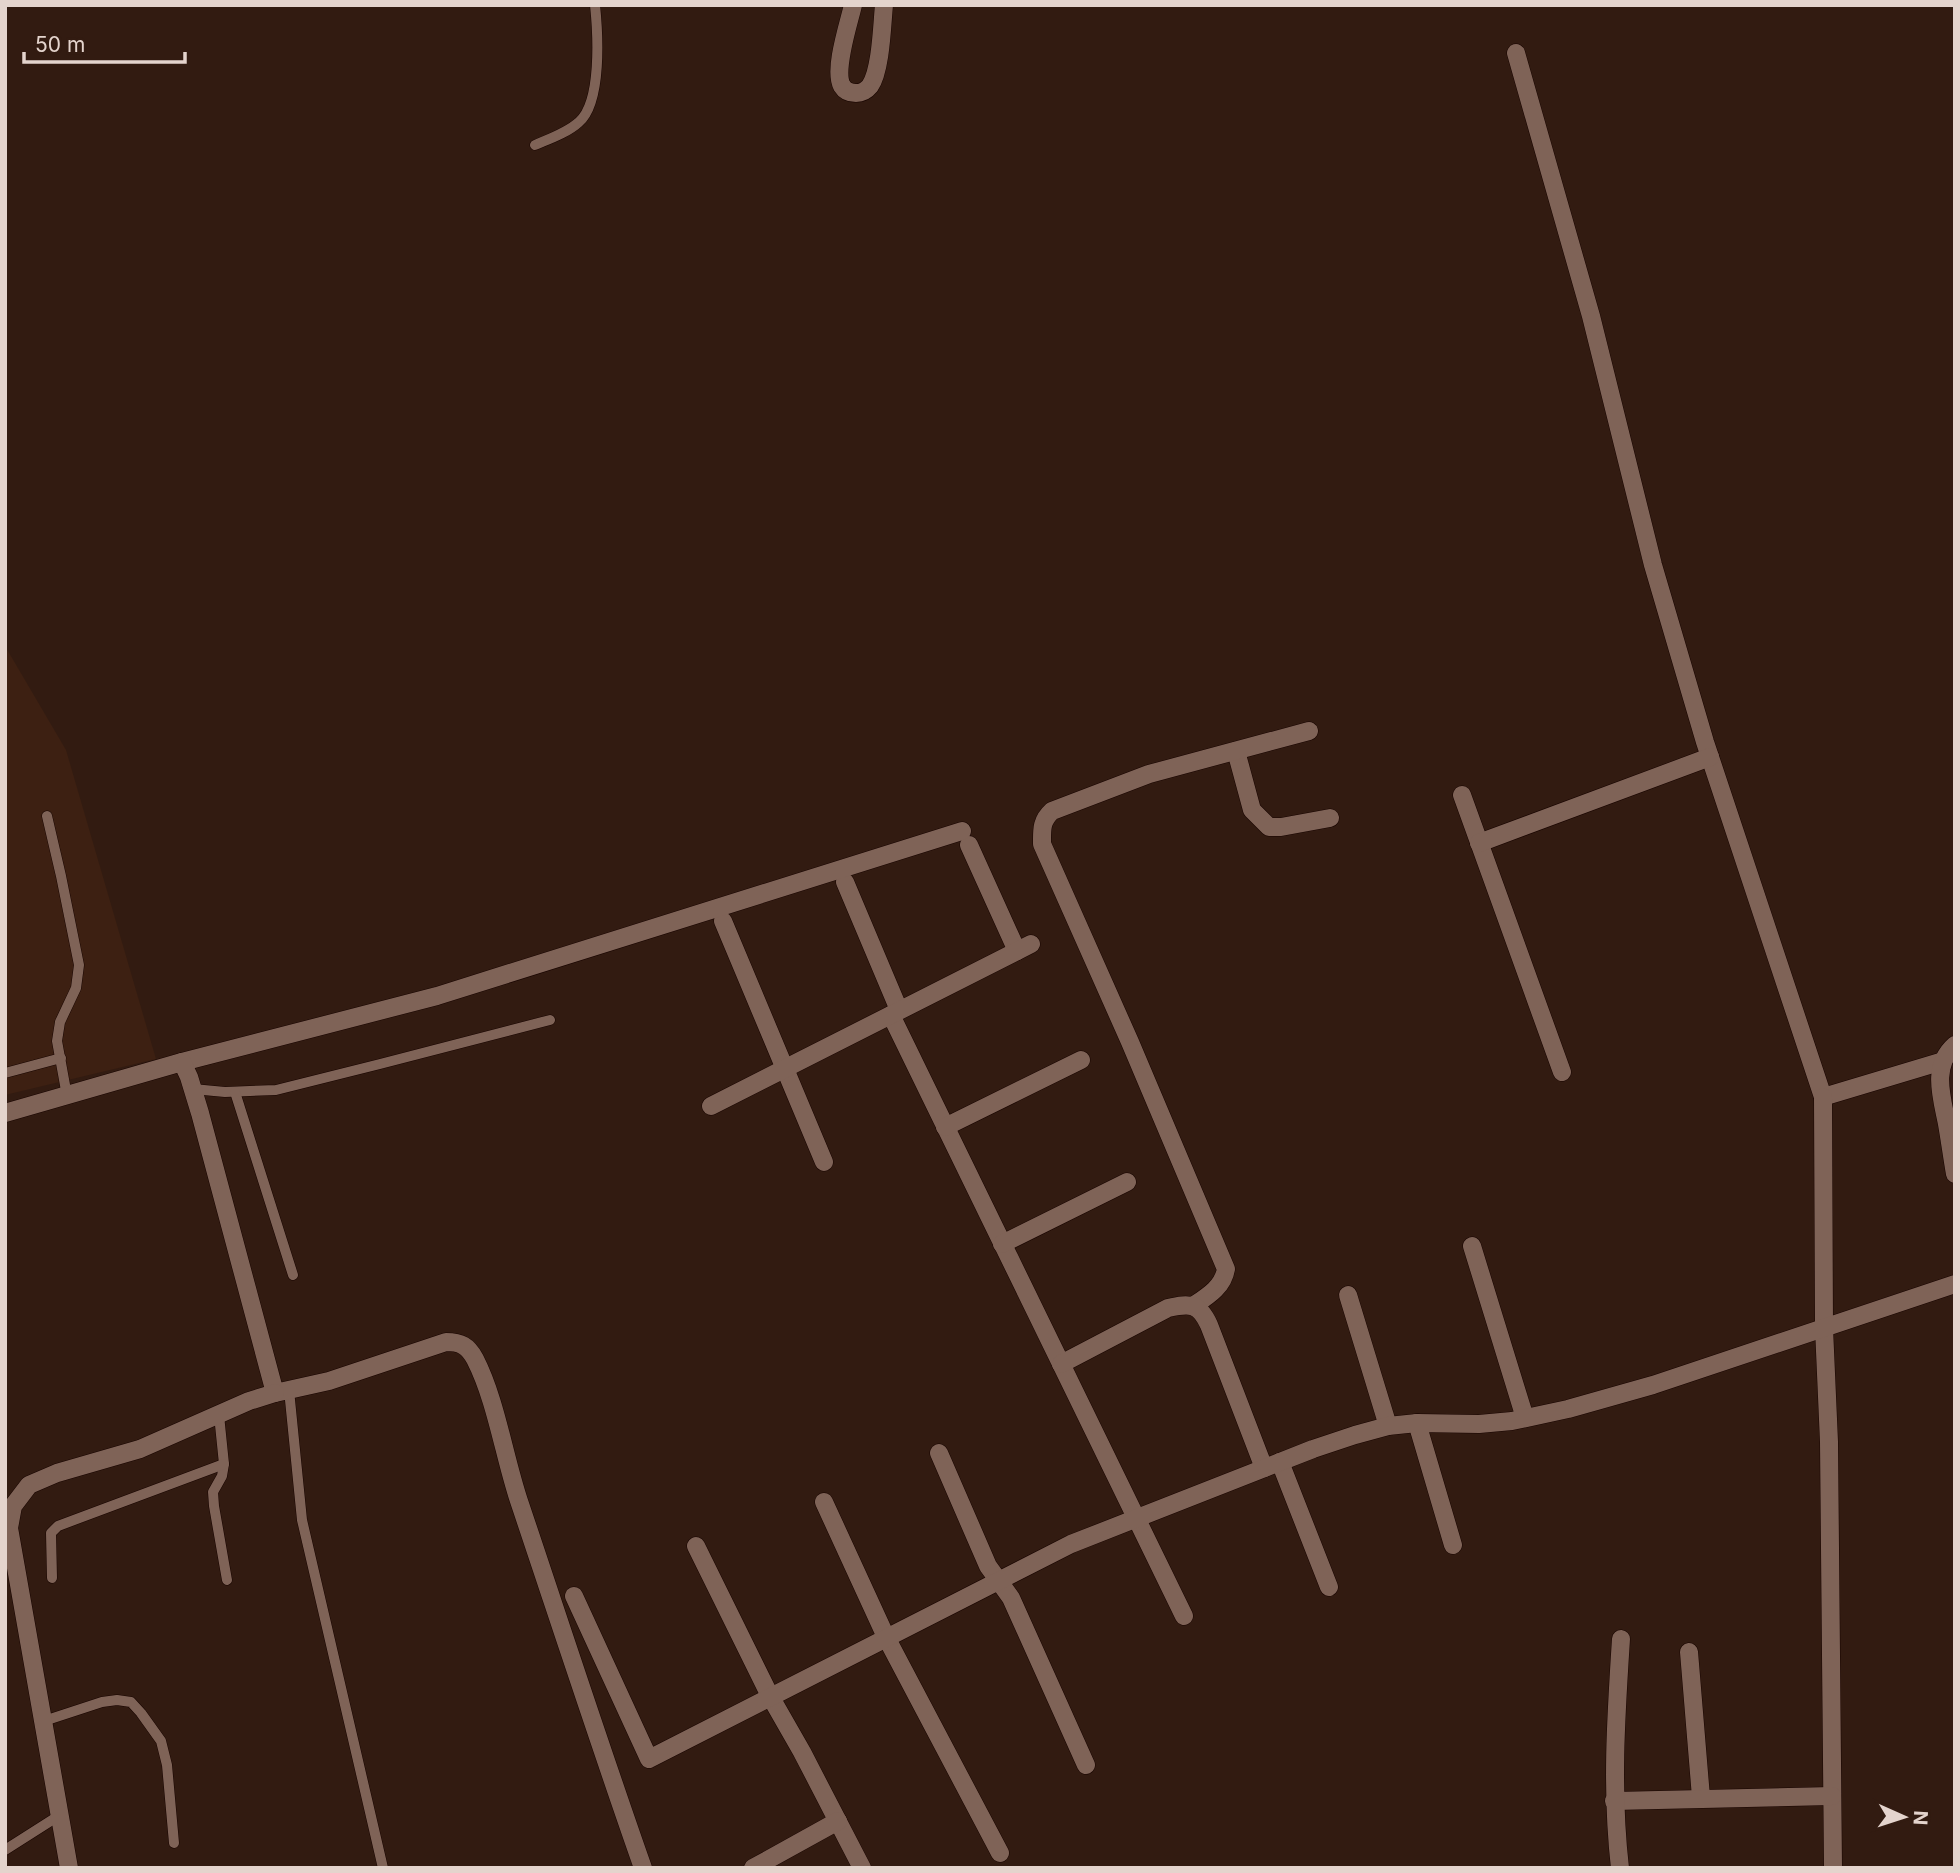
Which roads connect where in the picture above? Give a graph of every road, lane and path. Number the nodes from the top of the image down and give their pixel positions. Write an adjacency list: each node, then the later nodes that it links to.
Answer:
1 (596, 5): 5 (lane)
2 (853, 5): 3 (street)
3 (884, 5)
4 (1516, 53): 8 (street)
5 (535, 145)
6 (1309, 732): 7 (street)
7 (1236, 751): 11 (street); 40 (street)
8 (1710, 757): 12 (street); 28 (street)
9 (1462, 795): 12 (street)
10 (47, 816): 18 (lane)
11 (1330, 818)
12 (1479, 843): 23 (street)
13 (845, 882): 15 (street)
14 (723, 921): 22 (street)
15 (895, 1013): 21 (street); 22 (street); 31 (street)
16 (550, 1020): 26 (lane)
17 (1955, 1045): 20 (street)
18 (61, 1058): 24 (lane); 27 (lane)
19 (1081, 1059): 31 (street)
20 (1943, 1061): 28 (street); 33 (street)
21 (182, 1062): 25 (street); 27 (street)
22 (785, 1069): 29 (street); 32 (street)
23 (1562, 1072)
24 (5, 1073)
25 (193, 1089): 26 (lane); 43 (street)
26 (235, 1092): 37 (lane)
27 (67, 1096): 30 (street)
28 (1823, 1097): 41 (street)
29 (711, 1106)
30 (5, 1113)
31 (945, 1127): 35 (street)
32 (824, 1162)
33 (1955, 1174)
34 (1127, 1182): 35 (street)
35 (1002, 1244): 42 (street)
36 (1472, 1246): 45 (street)
37 (293, 1275)
38 (1955, 1284): 41 (street)
39 (1348, 1295): 47 (street)
40 (1193, 1306): 42 (street); 50 (street)
41 (1824, 1328): 45 (street); 68 (street)
42 (1061, 1364): 52 (street)
43 (282, 1392): 44 (street); 77 (lane); 78 (street)
44 (219, 1415): 49 (lane); 55 (street)
45 (1525, 1418): 46 (street)
46 (1417, 1423): 47 (street); 53 (street)
47 (1388, 1426): 50 (street)
48 (939, 1453): 58 (street)
49 (225, 1464): 56 (lane); 57 (lane)
50 (1272, 1465): 52 (street); 59 (street)
51 (824, 1502): 62 (street)
52 (1136, 1517): 58 (street); 61 (street)
53 (1453, 1545)
54 (695, 1546): 65 (street)
55 (9, 1549): 66 (street)
56 (52, 1578)
57 (227, 1580)
58 (999, 1580): 62 (street); 67 (street)
59 (1329, 1587)
60 (574, 1596): 65 (street)
61 (1184, 1616)
62 (886, 1637): 65 (street); 75 (street)
63 (1622, 1639): 70 (street)
64 (1689, 1652): 69 (street)
65 (770, 1696): 72 (street)
66 (44, 1721): 71 (street); 73 (lane)
67 (1086, 1765)
68 (1832, 1796): 69 (street); 82 (street)
69 (1700, 1797): 70 (street)
70 (1614, 1801): 81 (street)
71 (60, 1815): 74 (lane); 76 (street)
72 (838, 1821): 79 (street); 80 (street)
73 (174, 1843)
74 (5, 1850)
75 (1000, 1853)
76 (69, 1868)
77 (383, 1868)
78 (643, 1868)
79 (753, 1868)
80 (862, 1868)
81 (1620, 1868)
82 (1833, 1868)

